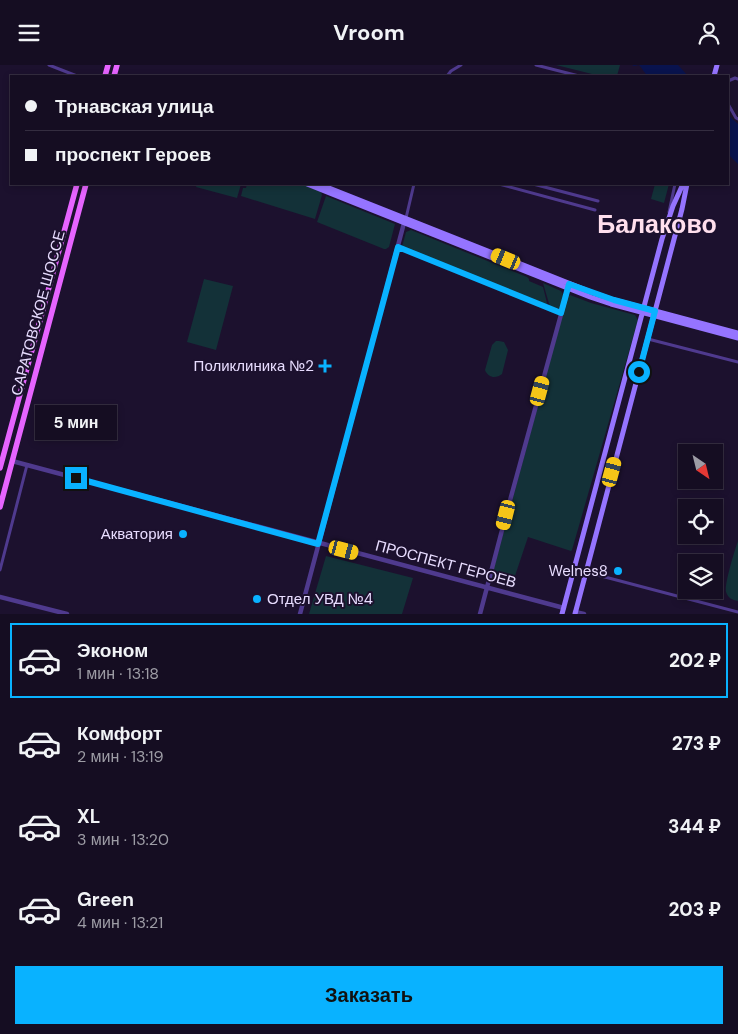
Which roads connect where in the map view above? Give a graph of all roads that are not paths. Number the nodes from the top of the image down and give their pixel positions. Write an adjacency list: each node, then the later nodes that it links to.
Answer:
1 (49, 65): 4 (street)
2 (461, 65): 5 (street)
3 (536, 65): 6 (street)
4 (74, 75)
5 (448, 75)
6 (575, 75)
7 (729, 106): 8 (street)
8 (738, 119)
9 (77, 185): 24 (main road, САРАТОВСКОЕ ШОССЕ)
10 (86, 185): 25 (main road, САРАТОВСКОЕ ШОССЕ)
11 (310, 185): 23 (main road)
12 (321, 185): 23 (main road)
13 (414, 185): 23 (street)
14 (503, 185): 22 (street)
15 (537, 185): 19 (street)
16 (674, 185): 26 (street)
17 (675, 185): 18 (street)
18 (684, 185): 20 (main road); 21 (main road)
19 (598, 201)
20 (673, 206): 21 (main road); 26 (main road)
21 (682, 209): 31 (main road)
22 (595, 210)
23 (405, 221): 27 (street); 28 (main road)
24 (66, 223): 25 (main road); 40 (main road, САРАТОВСКОЕ ШОССЕ)
25 (74, 225): 41 (main road, САРАТОВСКОЕ ШОССЕ)
26 (666, 226): 29 (main road)
27 (398, 247): 30 (street); 46 (street)
28 (568, 287): 29 (main road); 30 (street)
29 (643, 310): 31 (main road); 35 (main road)
30 (561, 313): 51 (street)
31 (654, 313): 32 (main road); 33 (main road); 34 (main road)
32 (738, 333)
33 (738, 338)
34 (648, 339): 36 (main road); 37 (street)
35 (630, 357): 36 (main road); 38 (main road)
36 (642, 361): 39 (main road)
37 (738, 361)
38 (625, 378): 39 (main road); 47 (main road)
39 (636, 383): 48 (main road)
40 (13, 420): 41 (main road); 44 (main road, САРАТОВСКОЕ ШОССЕ)
41 (22, 422): 42 (main road, САРАТОВСКОЕ ШОССЕ)
42 (12, 461): 43 (street, ПРОСПЕКТ ГЕРОЕВ); 45 (main road, САРАТОВСКОЕ ШОССЕ)
43 (27, 465): 46 (street, ПРОСПЕКТ ГЕРОЕВ); 49 (street)
44 (0, 468)
45 (0, 505)
46 (318, 544): 51 (street, ПРОСПЕКТ ГЕРОЕВ); 57 (street)
47 (578, 556): 48 (main road); 53 (main road)
48 (589, 560): 50 (main road)
49 (0, 570)
50 (586, 572): 54 (street); 55 (main road)
51 (487, 588): 53 (street, ПРОСПЕКТ ГЕРОЕВ); 58 (street)
52 (0, 597): 56 (street)
53 (563, 611): 55 (main road, ПРОСПЕКТ ГЕРОЕВ)
54 (738, 612)
55 (575, 613): 59 (street, ПРОСПЕКТ ГЕРОЕВ)
56 (67, 614)
57 (300, 614)
58 (480, 614)
59 (584, 614)

